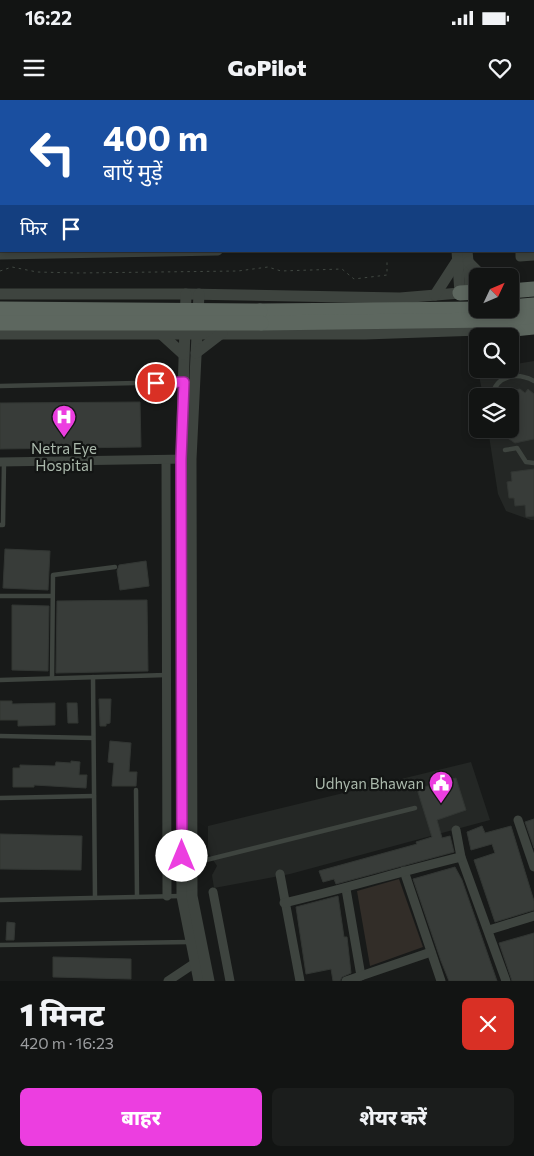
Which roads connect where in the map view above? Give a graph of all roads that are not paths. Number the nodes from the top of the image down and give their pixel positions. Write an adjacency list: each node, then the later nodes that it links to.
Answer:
1 (181, 252): 3 (street)
2 (520, 252): 5 (street)
3 (0, 255)
4 (462, 256): 6 (street); 9 (street); 13 (street)
5 (534, 256)
6 (474, 268)
7 (534, 289): 8 (highway)
8 (519, 290)
9 (469, 292): 13 (street)
10 (0, 294): 11 (street)
11 (186, 294): 12 (street); 28 (street)
12 (199, 294): 13 (street); 29 (street)
13 (435, 295)
14 (534, 305): 15 (highway)
15 (519, 306)
16 (0, 309): 19 (highway, bridge)
17 (469, 309): 19 (highway)
18 (534, 316): 20 (highway)
19 (260, 317): 21 (highway, bridge); 23 (highway)
20 (491, 320): 23 (highway); 24 (highway)
21 (0, 323)
22 (534, 327): 25 (highway)
23 (309, 328): 26 (street); 30 (street)
24 (511, 328)
25 (519, 328)
26 (469, 329)
27 (160, 332): 28 (street); 31 (street); 32 (street)
28 (185, 332): 29 (street); 32 (street)
29 (198, 332): 30 (street); 33 (street)
30 (222, 333): 33 (street)
31 (0, 334)
32 (183, 354): 35 (street)
33 (196, 354): 39 (street)
34 (534, 381): 37 (lane)
35 (184, 382): 36 (lane); 39 (street)
36 (0, 386)
37 (496, 388)
38 (505, 450): 42 (lane)
39 (186, 459): 40 (street); 62 (street); 70 (street)
40 (166, 460): 41 (street); 48 (street)
41 (2, 462): 43 (lane)
42 (534, 463)
43 (2, 489): 44 (lane)
44 (0, 525)
45 (115, 567): 47 (lane)
46 (0, 596): 47 (lane)
47 (52, 596): 50 (lane)
48 (167, 675): 49 (lane); 69 (street)
49 (93, 677): 50 (lane); 53 (lane)
50 (52, 678): 51 (lane)
51 (0, 680)
52 (0, 736): 53 (lane)
53 (94, 738): 55 (lane)
54 (136, 790): 68 (lane)
55 (94, 796): 56 (lane); 71 (lane)
56 (0, 798)
57 (415, 808): 62 (lane)
58 (518, 820): 60 (street)
59 (456, 830): 61 (street)
60 (531, 849): 63 (street)
61 (461, 857): 64 (street); 75 (street)
62 (192, 863): 70 (street)
63 (534, 867)
64 (404, 871): 66 (street); 78 (street)
65 (280, 874): 73 (street)
66 (346, 889): 73 (street); 80 (street)
67 (214, 892): 84 (street)
68 (137, 896): 69 (lane); 71 (lane)
69 (167, 896): 70 (lane)
70 (187, 896): 76 (street); 83 (street)
71 (95, 897): 72 (lane)
72 (0, 900)
73 (284, 902): 85 (street)
74 (534, 916): 75 (street)
75 (489, 930): 88 (street)
76 (191, 942): 77 (lane); 79 (street)
77 (0, 945)
78 (432, 952): 80 (street); 87 (street)
79 (195, 963): 81 (street); 82 (street)
80 (361, 976): 86 (street)
81 (168, 981)
82 (199, 981)
83 (210, 981)
84 (230, 981)
85 (300, 981)
86 (346, 981)
87 (441, 981)
88 (506, 981)

